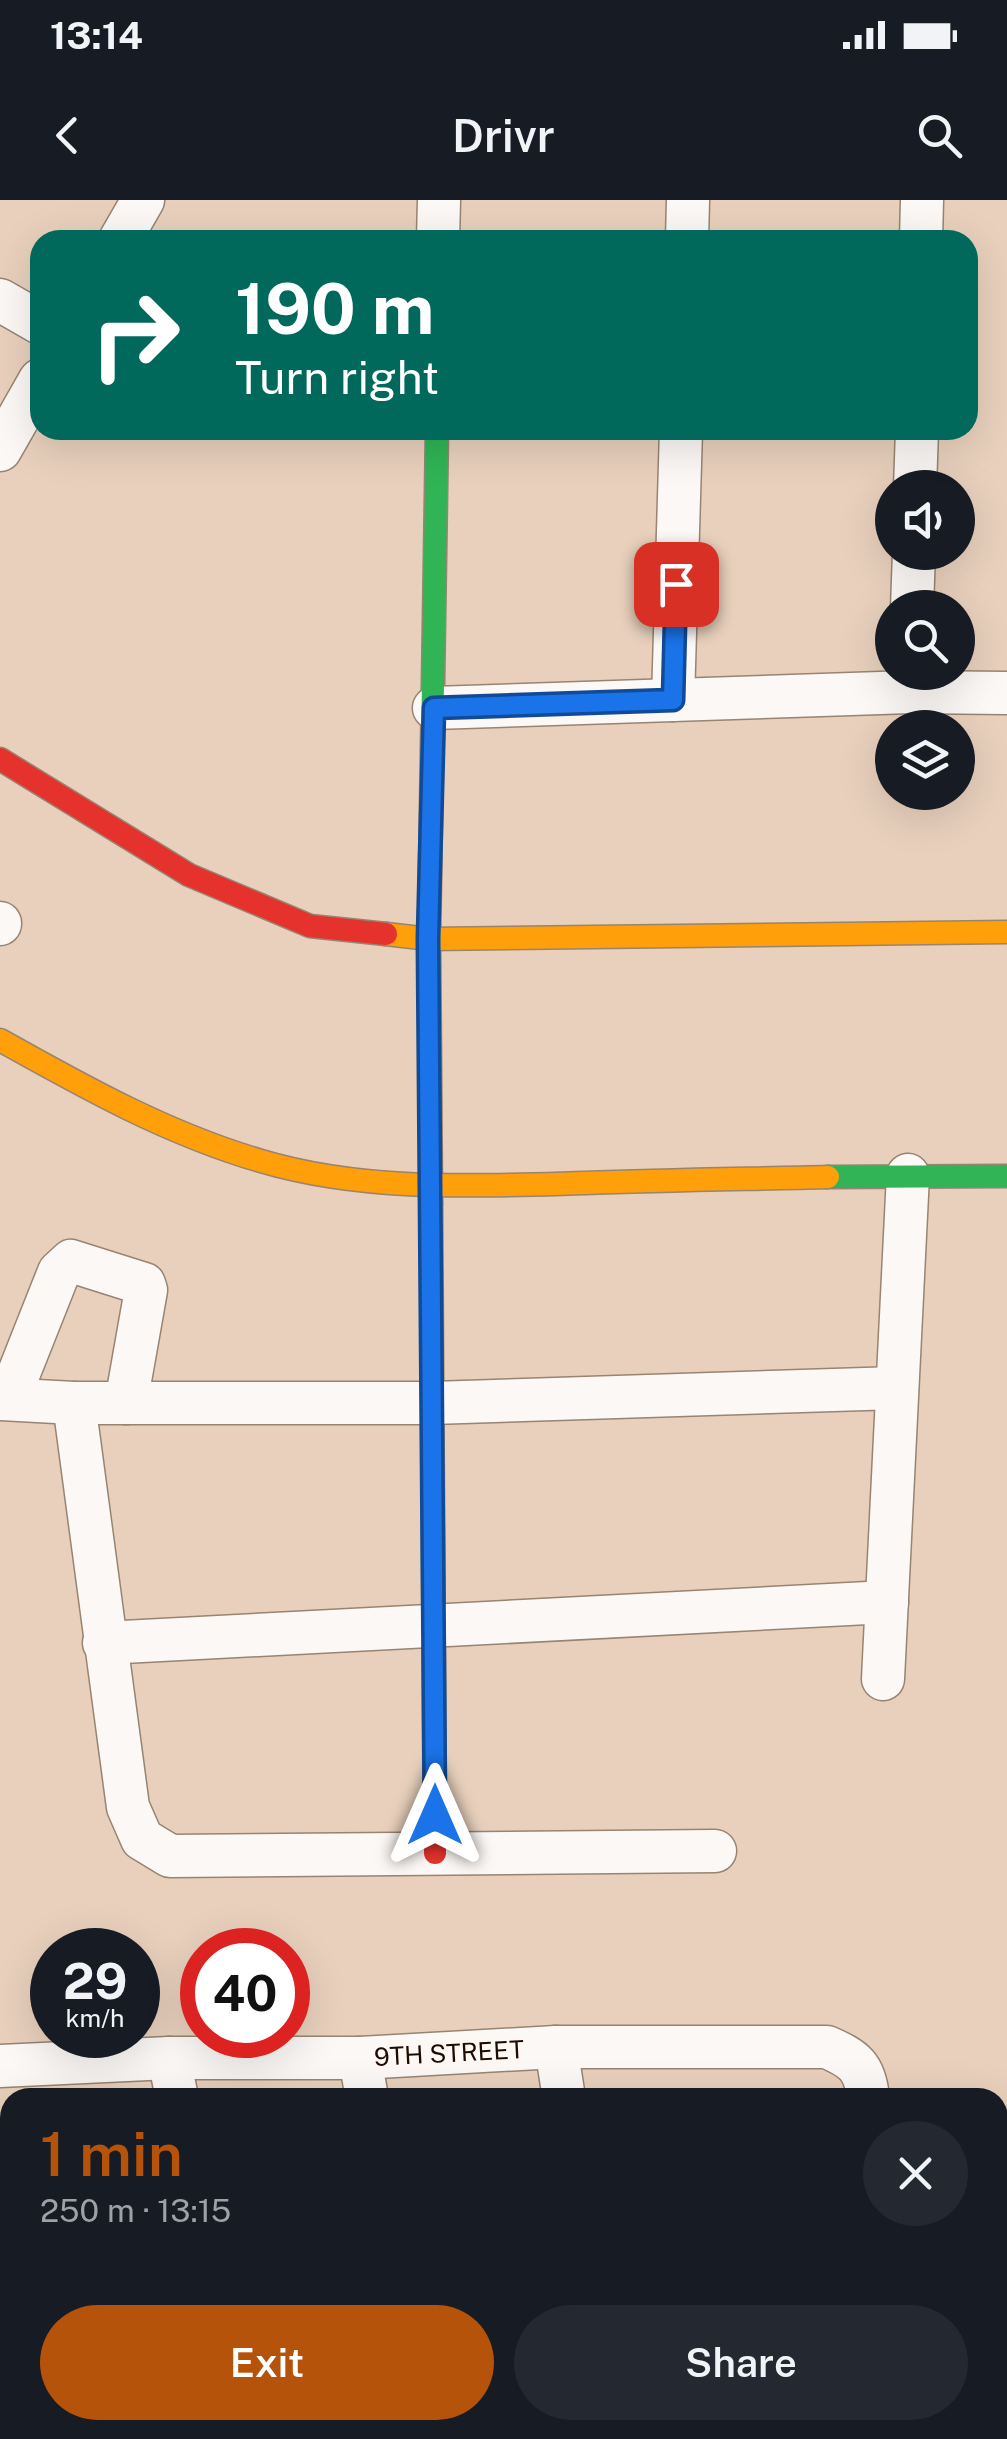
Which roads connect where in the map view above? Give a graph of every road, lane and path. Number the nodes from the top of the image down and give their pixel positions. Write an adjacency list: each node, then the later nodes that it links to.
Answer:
1 (143, 200): 5 (street)
2 (438, 200): 6 (street)
3 (688, 200): 7 (street)
4 (922, 200): 8 (street)
5 (126, 230)
6 (438, 230)
7 (687, 230)
8 (921, 230)
9 (0, 300): 10 (street)
10 (30, 317)
11 (30, 398): 15 (street)
12 (437, 440): 21 (street)
13 (681, 440): 20 (street)
14 (916, 440): 16 (street)
15 (0, 450)
16 (915, 470)
17 (875, 685): 20 (street)
18 (975, 689): 19 (street)
19 (1007, 693)
20 (673, 700): 21 (street)
21 (434, 708): 24 (street)
22 (0, 760): 24 (street)
23 (1007, 932): 24 (street)
24 (428, 939): 28 (street)
25 (0, 1040): 28 (street)
26 (908, 1175): 27 (street); 28 (street); 29 (street)
27 (1007, 1176)
28 (430, 1187): 31 (street)
29 (897, 1388): 31 (street); 34 (street)
30 (4, 1398): 32 (street); 33 (street)
31 (432, 1402): 33 (street); 35 (street)
32 (74, 1403): 33 (street); 36 (street)
33 (126, 1403)
34 (887, 1602): 35 (street); 37 (street)
35 (434, 1626): 36 (street); 39 (street)
36 (104, 1643): 39 (street)
37 (882, 1679)
38 (714, 1851): 39 (street)
39 (435, 1853)
40 (556, 2047): 43 (street, 9TH STREET); 44 (street); 45 (street, 9TH STREET)
41 (0, 2066): 42 (street, 9TH STREET)
42 (173, 2078): 43 (street, 9TH STREET)
43 (364, 2078)
44 (562, 2088)
45 (867, 2088)

